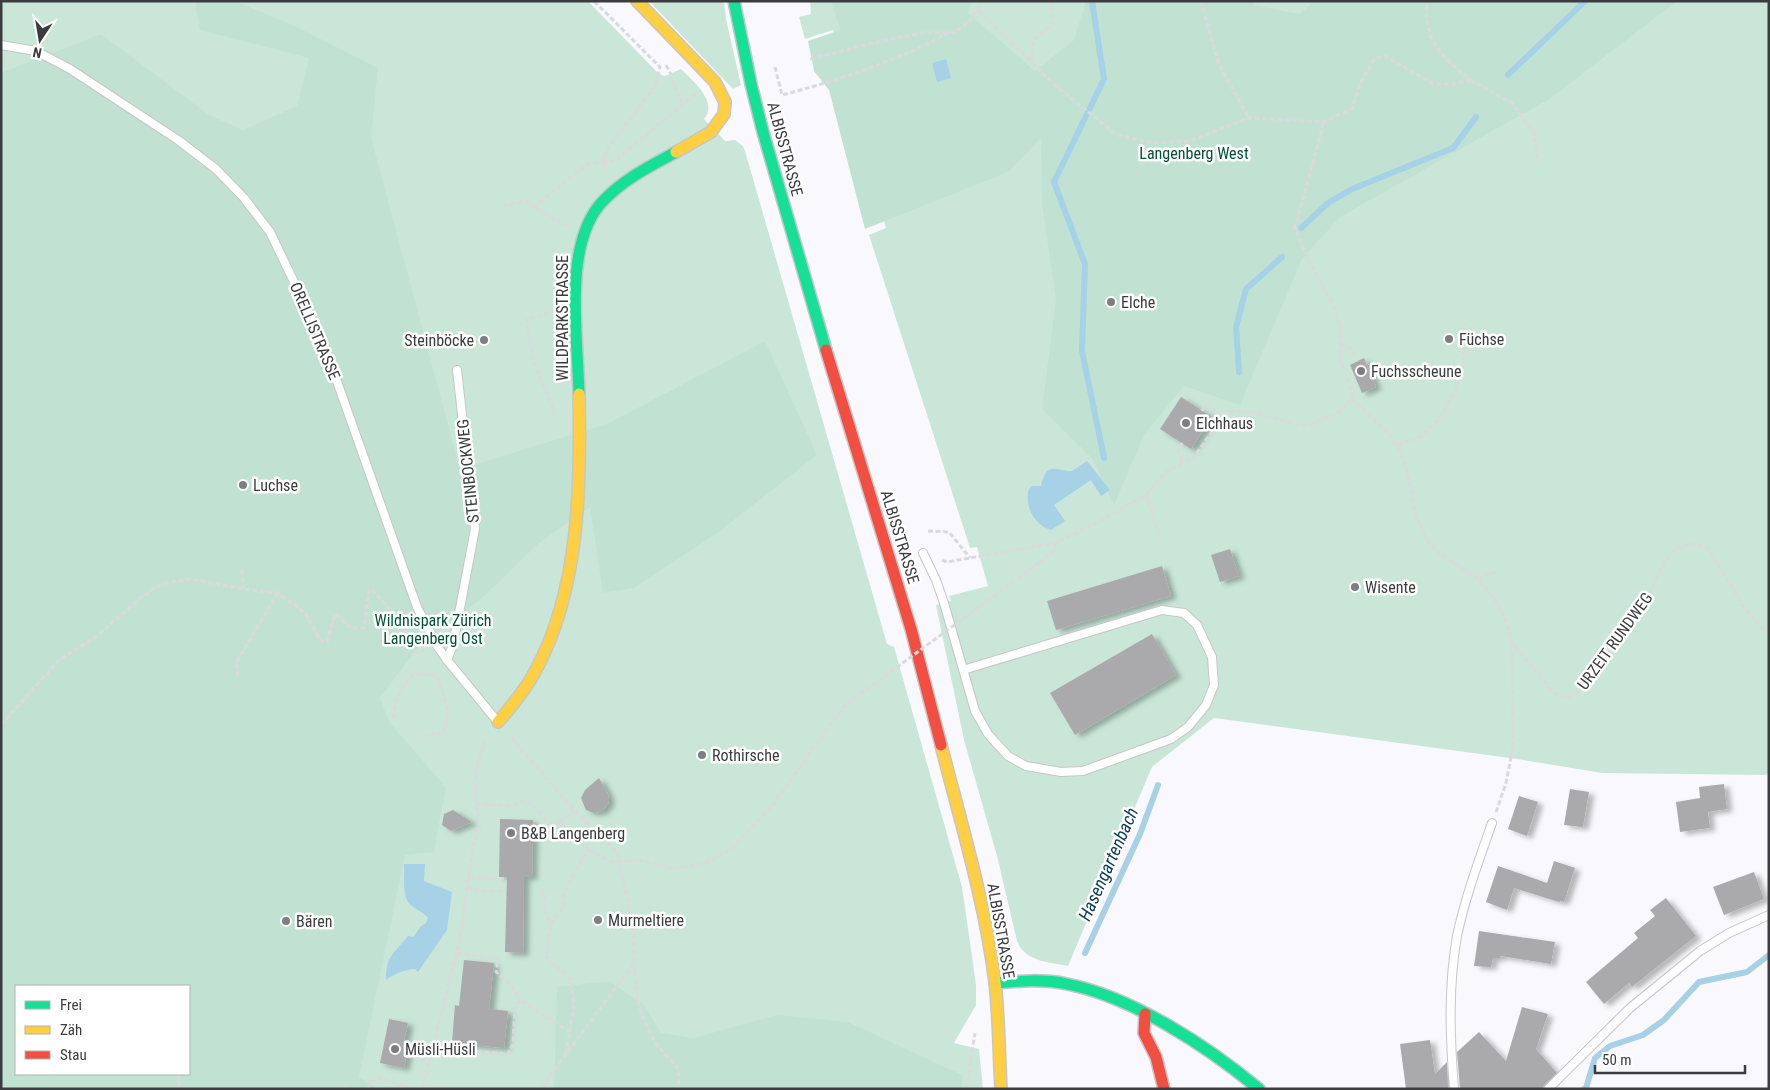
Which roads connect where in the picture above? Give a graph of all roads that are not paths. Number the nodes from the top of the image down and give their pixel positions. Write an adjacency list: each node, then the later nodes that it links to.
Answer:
1 (637, 1): 8 (street, WILDPARKSTRASSE)
2 (734, 1): 11 (street, ALBISSTRASSE)
3 (5, 46): 6 (lane, ORELLISTRASSE)
4 (457, 370): 6 (lane, STEINBOCKWEG)
5 (923, 553): 7 (lane)
6 (447, 660): 8 (lane, ORELLISTRASSE)
7 (963, 670): 7 (lane)
8 (498, 722)
9 (1492, 823): 16 (lane)
10 (1769, 915): 17 (lane)
11 (995, 983): 12 (street); 13 (street, ALBISSTRASSE)
12 (1145, 1014): 14 (street); 15 (street)
13 (1001, 1089)
14 (1164, 1089)
15 (1259, 1089)
16 (1454, 1089)
17 (1548, 1089)

